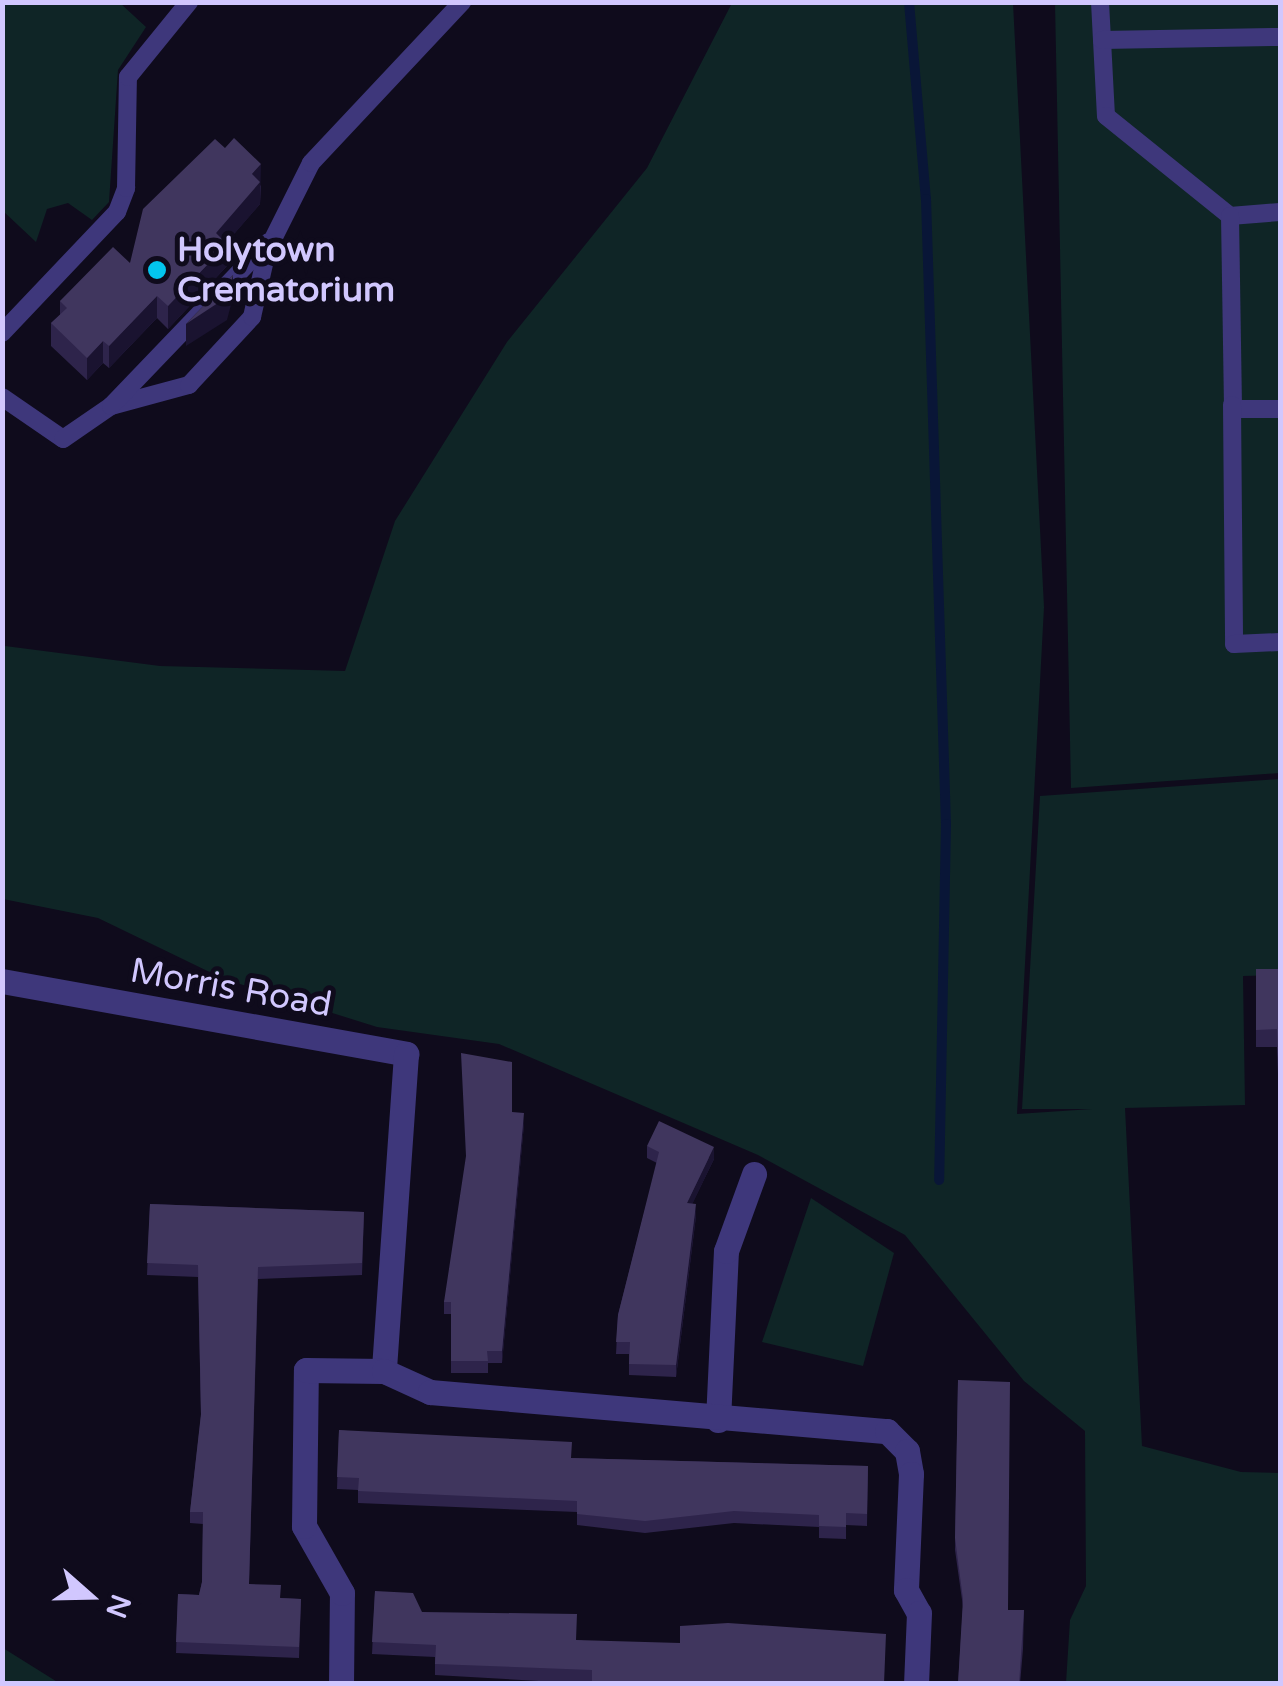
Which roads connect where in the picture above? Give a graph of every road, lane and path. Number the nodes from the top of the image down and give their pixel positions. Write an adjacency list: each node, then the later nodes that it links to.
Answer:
1 (189, 2): 9 (lane)
2 (462, 2): 8 (lane)
3 (1100, 2): 5 (lane)
4 (1280, 38): 5 (lane)
5 (1102, 40): 7 (lane)
6 (1280, 212): 7 (lane)
7 (1230, 216): 11 (lane)
8 (272, 238): 12 (lane); 12 (lane)
9 (2, 334)
10 (2, 397): 12 (lane)
11 (1232, 405): 13 (lane); 14 (lane)
12 (111, 406)
13 (1280, 409)
14 (1280, 642)
15 (2, 981): 17 (street, Morris Road)
16 (754, 1174): 18 (street)
17 (384, 1372): 18 (street); 19 (street)
18 (718, 1420): 20 (street)
19 (341, 1684)
20 (916, 1684)

